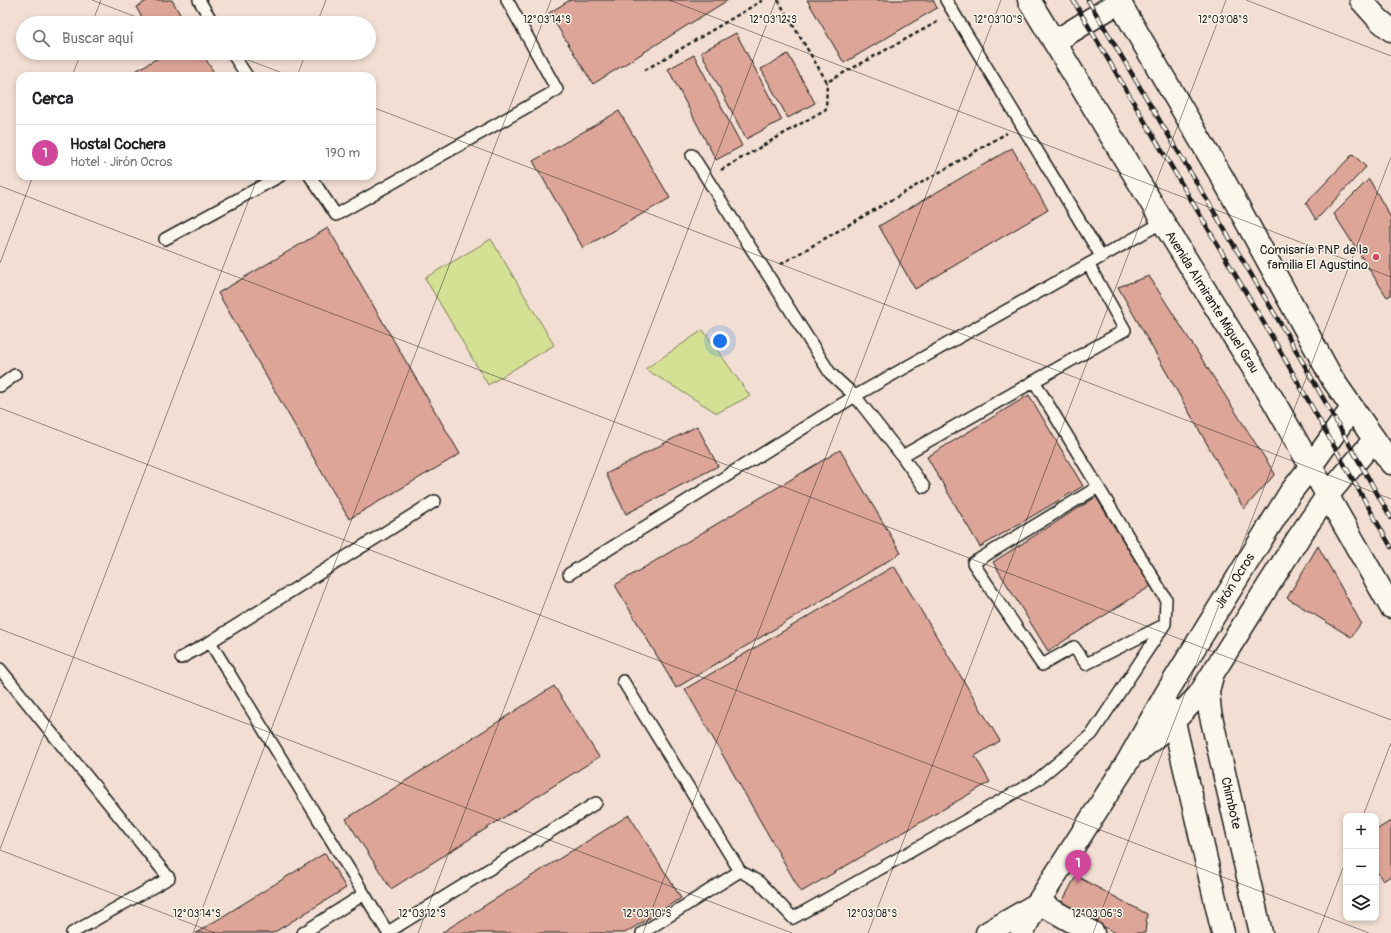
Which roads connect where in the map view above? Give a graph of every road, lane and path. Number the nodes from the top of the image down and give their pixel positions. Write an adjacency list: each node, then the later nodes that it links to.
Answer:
1 (198, 0): 12 (lane)
2 (507, 0): 23 (lane)
3 (763, 0): 16 (path)
4 (778, 0): 18 (path)
5 (946, 0): 11 (lane)
6 (1029, 0): 14 (main road, Avenida Almirante Miguel Grau)
7 (1361, 0): 13 (main road)
8 (1372, 0): 10 (main road)
9 (1118, 1): 14 (main road); 33 (main road)
10 (1391, 8)
11 (953, 13): 18 (path); 19 (lane)
12 (208, 16)
13 (1391, 30)
14 (1054, 42): 24 (main road, Avenida Almirante Miguel Grau)
15 (237, 60): 17 (lane)
16 (645, 70)
17 (244, 72)
18 (827, 82): 21 (path)
19 (1021, 124): 26 (lane); 28 (path)
20 (692, 155): 21 (lane)
21 (707, 178): 28 (lane)
22 (273, 180): 25 (lane)
23 (313, 180)
24 (1163, 222): 26 (lane); 37 (main road, Avenida Almirante Miguel Grau)
25 (165, 239)
26 (1102, 256): 27 (lane)
27 (1088, 264): 30 (lane); 32 (lane)
28 (767, 273): 32 (lane)
29 (15, 375): 31 (lane)
30 (1034, 381): 35 (lane); 39 (lane)
31 (0, 386)
32 (855, 396): 35 (lane); 42 (lane)
33 (1352, 408): 34 (main road); 37 (main road, Jirón Ocros)
34 (1374, 440): 36 (main road); 40 (main road, Jirón Ocros)
35 (902, 456): 38 (lane)
36 (1391, 463)
37 (1311, 466): 40 (main road, Avenida Almirante Miguel Grau); 50 (main road, Jirón Ocros)
38 (924, 487)
39 (1098, 487): 44 (lane); 44 (lane)
40 (1327, 496): 43 (main road, Avenida Almirante Miguel Grau); 48 (main road, Jirón Ocros)
41 (435, 500): 45 (lane)
42 (569, 574)
43 (1391, 607)
44 (1165, 624): 54 (lane)
45 (210, 642): 46 (lane); 55 (lane)
46 (181, 658)
47 (0, 669): 57 (lane)
48 (1212, 673): 51 (main road, Jirón Ocros); 65 (main road, Chimbote)
49 (623, 681): 54 (lane)
50 (1167, 692): 51 (main road); 52 (main road, Jirón Ocros)
51 (1174, 722): 52 (main road, Jirón Ocros); 64 (main road)
52 (1128, 761): 56 (main road, Jirón Ocros)
53 (596, 803): 59 (lane)
54 (740, 871): 60 (lane)
55 (364, 894): 58 (lane); 59 (lane)
56 (1037, 904): 61 (main road); 62 (main road, Jirón Ocros); 63 (main road)
57 (72, 933)
58 (303, 933)
59 (388, 933)
60 (642, 933)
61 (987, 933)
62 (1022, 933)
63 (1093, 933)
64 (1223, 933)
65 (1261, 933)

